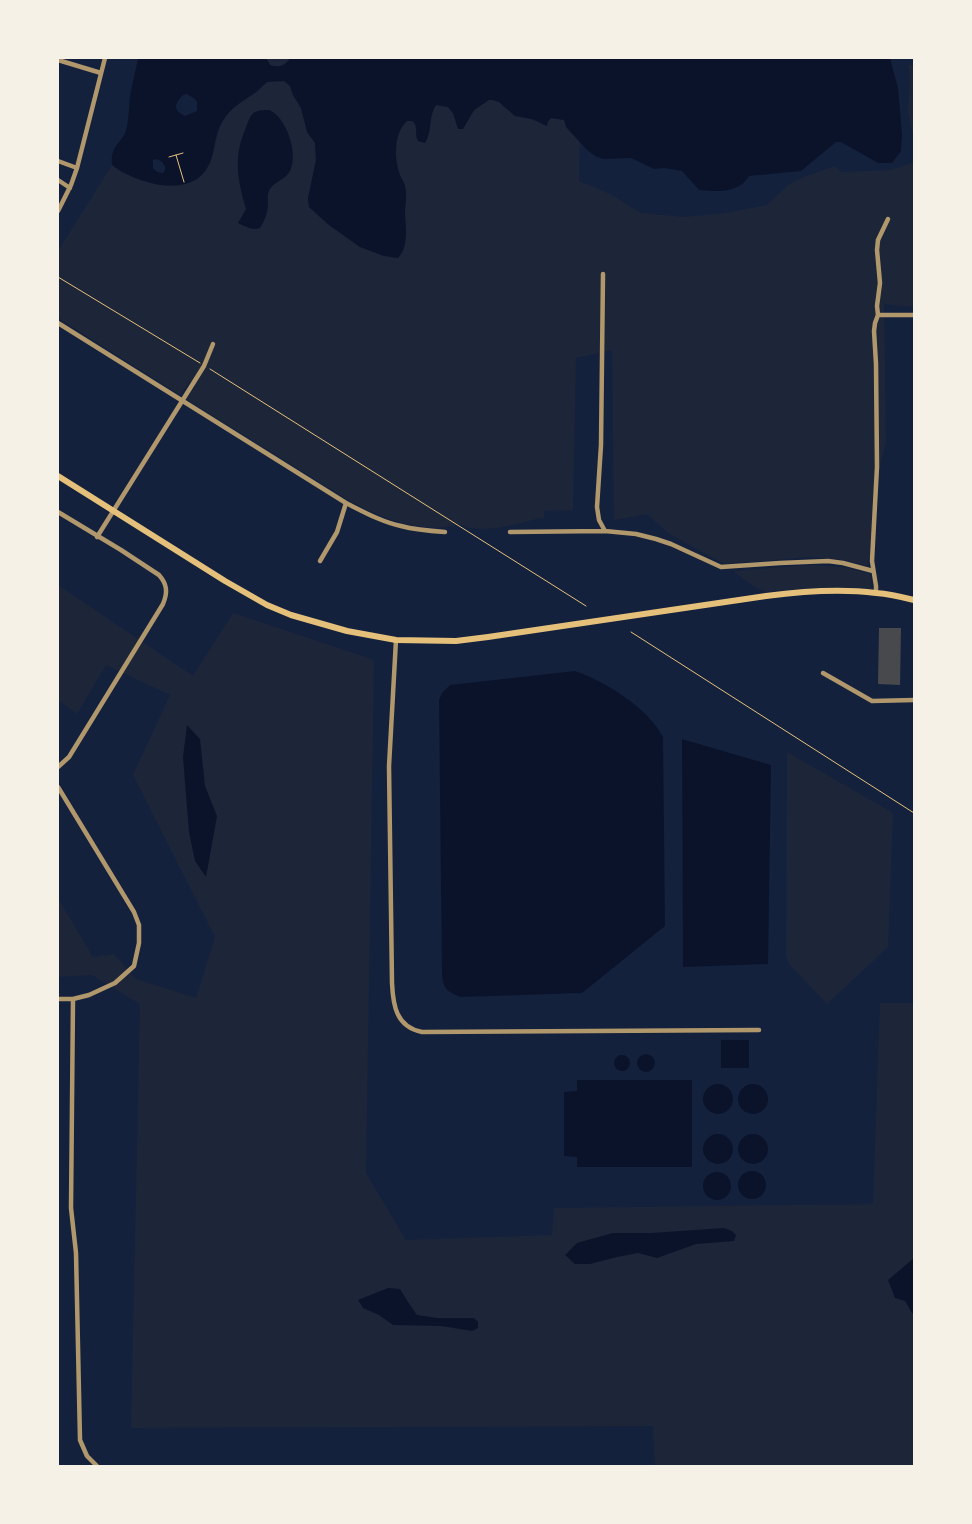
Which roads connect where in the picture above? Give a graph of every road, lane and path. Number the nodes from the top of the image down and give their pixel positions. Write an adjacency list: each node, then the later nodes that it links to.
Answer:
1 (105, 58): 3 (street)
2 (58, 60): 3 (street)
3 (101, 73): 8 (street)
4 (183, 153): 5 (path)
5 (176, 155): 6 (path); 10 (path)
6 (169, 157)
7 (58, 161): 8 (street)
8 (77, 168): 11 (street)
9 (58, 180): 11 (street)
10 (184, 182)
11 (70, 188): 12 (street)
12 (58, 211)
13 (888, 219): 16 (street)
14 (603, 274): 26 (street)
15 (58, 277): 20 (path)
16 (878, 315): 17 (street); 31 (street)
17 (914, 315)
18 (58, 323): 21 (street)
19 (213, 344): 20 (street)
20 (204, 366): 21 (street); 34 (path)
21 (181, 400): 23 (street); 24 (street)
22 (58, 476): 24 (main road)
23 (346, 503): 27 (street); 30 (street)
24 (113, 510): 29 (street); 36 (main road)
25 (58, 512): 29 (street)
26 (605, 531): 28 (street); 31 (street)
27 (445, 532)
28 (510, 532)
29 (97, 537): 39 (street)
30 (320, 561)
31 (873, 571): 32 (street)
32 (876, 593): 33 (main road); 36 (main road)
33 (914, 600)
34 (586, 606)
35 (631, 632): 41 (path)
36 (396, 640): 44 (street)
37 (823, 674): 38 (street)
38 (914, 700)
39 (58, 767)
40 (58, 787): 43 (street)
41 (914, 813)
42 (58, 999): 43 (street)
43 (73, 999): 45 (street)
44 (758, 1030)
45 (96, 1466)

